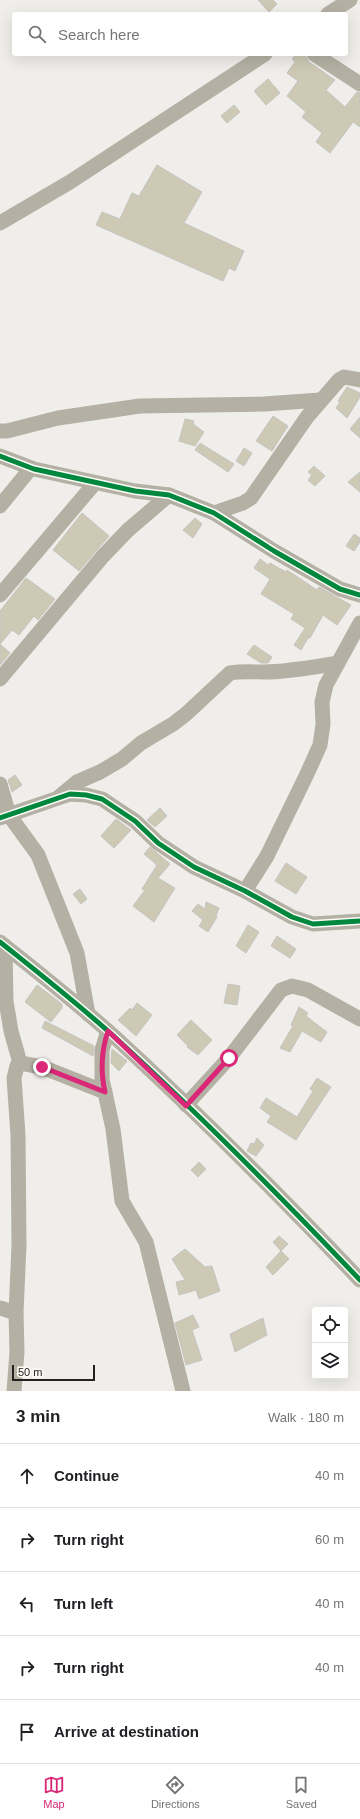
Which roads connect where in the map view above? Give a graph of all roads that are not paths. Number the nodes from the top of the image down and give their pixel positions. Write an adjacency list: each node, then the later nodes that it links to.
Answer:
1 (350, 0): 2 (street)
2 (331, 12)
3 (262, 56): 6 (street)
4 (317, 56): 5 (street)
5 (360, 84)
6 (0, 223)
7 (360, 380): 8 (street)
8 (320, 400): 9 (street); 15 (street)
9 (0, 431)
10 (0, 456): 11 (street)
11 (31, 468): 12 (street); 14 (street)
12 (95, 483): 13 (street); 16 (street)
13 (169, 495): 15 (street); 20 (street)
14 (0, 506)
15 (214, 513): 17 (street)
16 (1, 591)
17 (360, 595)
18 (360, 623): 19 (street)
19 (338, 663): 22 (street); 24 (street)
20 (0, 679)
21 (0, 784): 23 (street)
22 (57, 798): 23 (street); 24 (street)
23 (5, 816): 28 (street)
24 (245, 891): 25 (street)
25 (360, 921)
26 (3, 944): 27 (street); 28 (street)
27 (3, 970): 31 (street)
28 (88, 1014): 30 (street)
29 (360, 1019): 33 (street)
30 (108, 1031): 32 (street); 33 (street)
31 (20, 1063): 32 (street); 36 (street)
32 (105, 1092): 38 (street)
33 (186, 1106): 34 (street)
34 (360, 1280)
35 (0, 1308): 36 (street)
36 (16, 1313): 37 (street)
37 (14, 1391)
38 (183, 1391)

